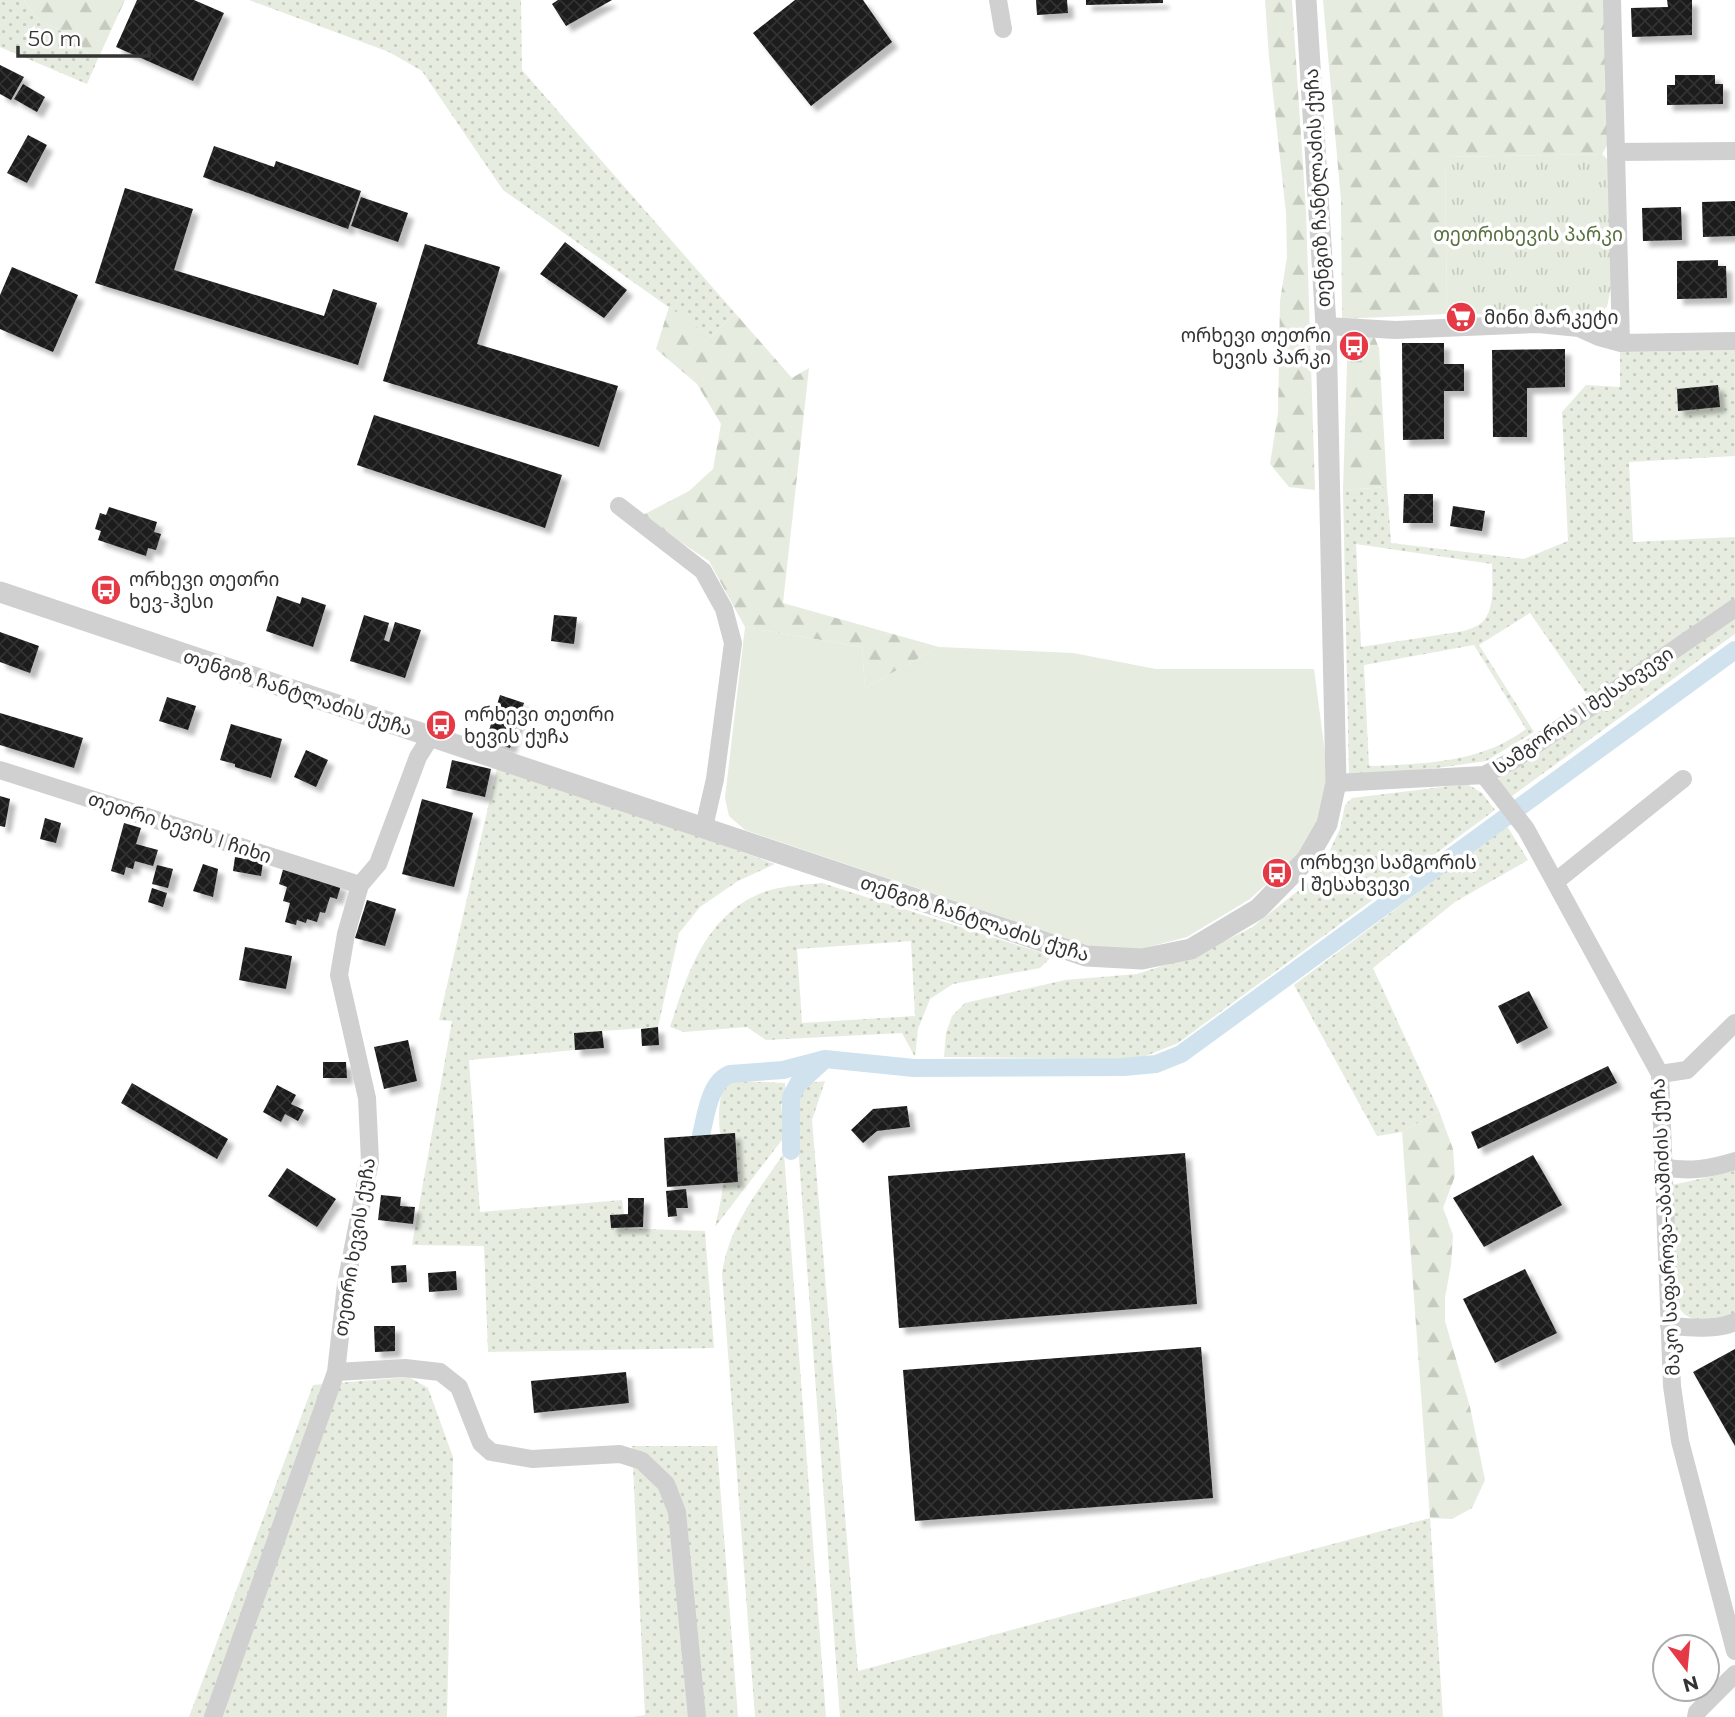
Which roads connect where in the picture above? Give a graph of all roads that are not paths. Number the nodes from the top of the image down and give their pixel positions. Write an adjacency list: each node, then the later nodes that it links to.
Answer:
1 (998, 0): 4 (street)
2 (1306, 0): 7 (street, თენგიზ ჩანტლაძის ქუჩა)
3 (1612, 0): 6 (street)
4 (1003, 29)
5 (1735, 151): 6 (street)
6 (1616, 152): 9 (street)
7 (1326, 326): 9 (street); 17 (street, თენგიზ ჩანტლაძის ქუჩა)
8 (1735, 341): 9 (street)
9 (1621, 343)
10 (619, 506): 18 (street)
11 (0, 592): 13 (street, თენგიზ ჩანტლაძის ქუჩა)
12 (1735, 608): 15 (street, სამგორის I შესახვევი)
13 (431, 736): 18 (street, თენგიზ ჩანტლაძის ქუჩა); 20 (street, თეთრი ხევის ქუჩა)
14 (0, 769): 20 (street, თეთრი ხევის I ჩიხი)
15 (1484, 775): 17 (street, სამგორის I შესახვევი); 19 (street, მაკო საფაროვა-აბაშიძის ქუჩა)
16 (1683, 779): 19 (street)
17 (1336, 783): 18 (street, თენგიზ ჩანტლაძის ქუჩა)
18 (704, 827)
19 (1555, 882): 22 (street, მაკო საფაროვა-აბაშიძის ქუჩა)
20 (360, 885): 27 (street, თეთრი ხევის ქუჩა)
21 (1735, 1023): 22 (street)
22 (1660, 1074): 24 (street, მაკო საფაროვა-აბაშიძის ქუჩა)
23 (1735, 1161): 24 (street)
24 (1663, 1167): 26 (street, მაკო საფაროვა-აბაშიძის ქუჩა)
25 (1735, 1322): 26 (street)
26 (1669, 1326): 28 (street, მაკო საფაროვა-აბაშიძის ქუჩა)
27 (336, 1372): 30 (street, თეთრი ხევის ქუჩა); 31 (street)
28 (1735, 1651)
29 (1735, 1674): 32 (street)
30 (213, 1717)
31 (697, 1717)
32 (1696, 1717)

